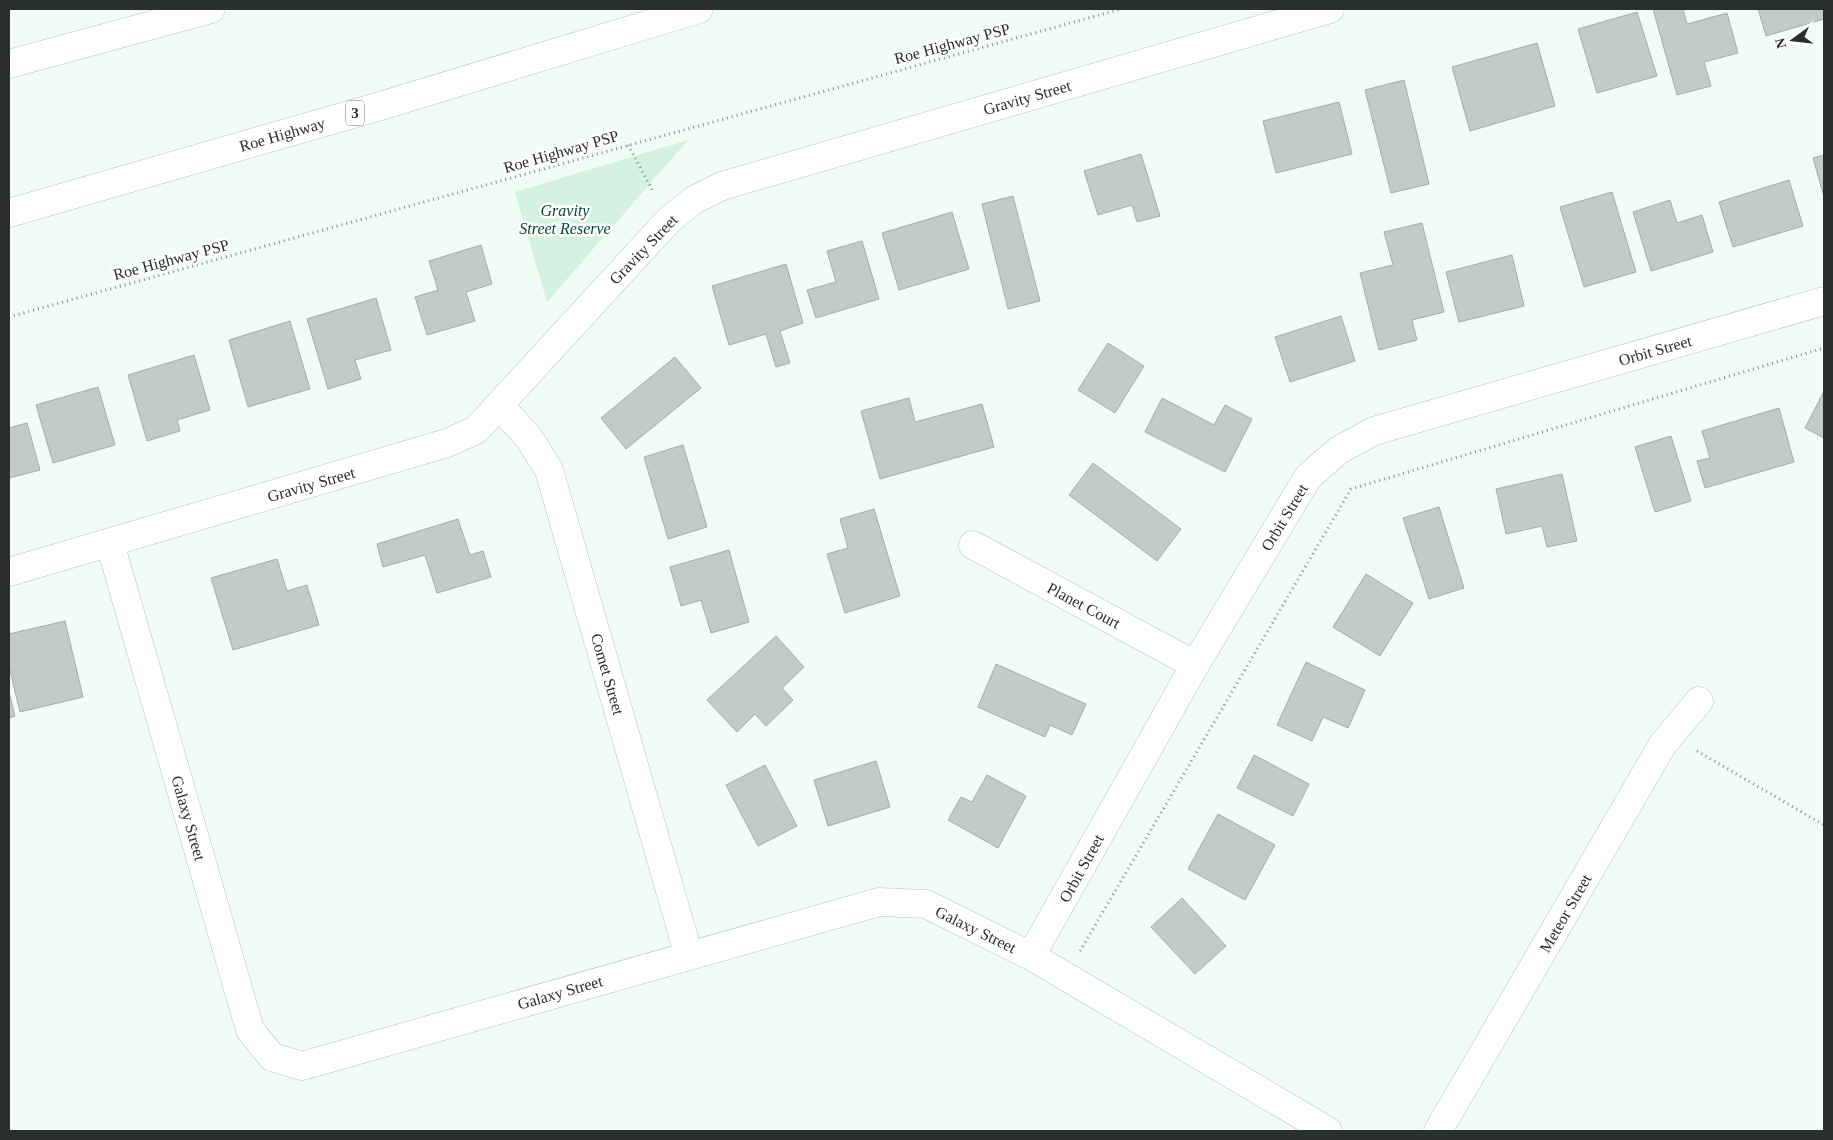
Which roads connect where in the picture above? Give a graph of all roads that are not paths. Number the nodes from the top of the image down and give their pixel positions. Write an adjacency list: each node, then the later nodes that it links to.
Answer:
1 (211, 9): 4 (main road)
2 (699, 9): 5 (main road, Roe Highway / 3)
3 (1330, 9): 7 (main road, Gravity Street)
4 (9, 64)
5 (9, 213)
6 (1824, 301): 11 (main road, Orbit Street)
7 (500, 406): 8 (main road, Gravity Street); 13 (main road, Comet Street)
8 (110, 543): 10 (main road, Gravity Street); 13 (main road, Galaxy Street)
9 (973, 545): 11 (main road, Planet Court)
10 (9, 572)
11 (1195, 665): 14 (main road, Orbit Street)
12 (1699, 701): 16 (main road, Meteor Street)
13 (689, 956): 14 (main road, Galaxy Street)
14 (1031, 956): 15 (main road, Galaxy Street)
15 (1328, 1131)
16 (1438, 1131)

